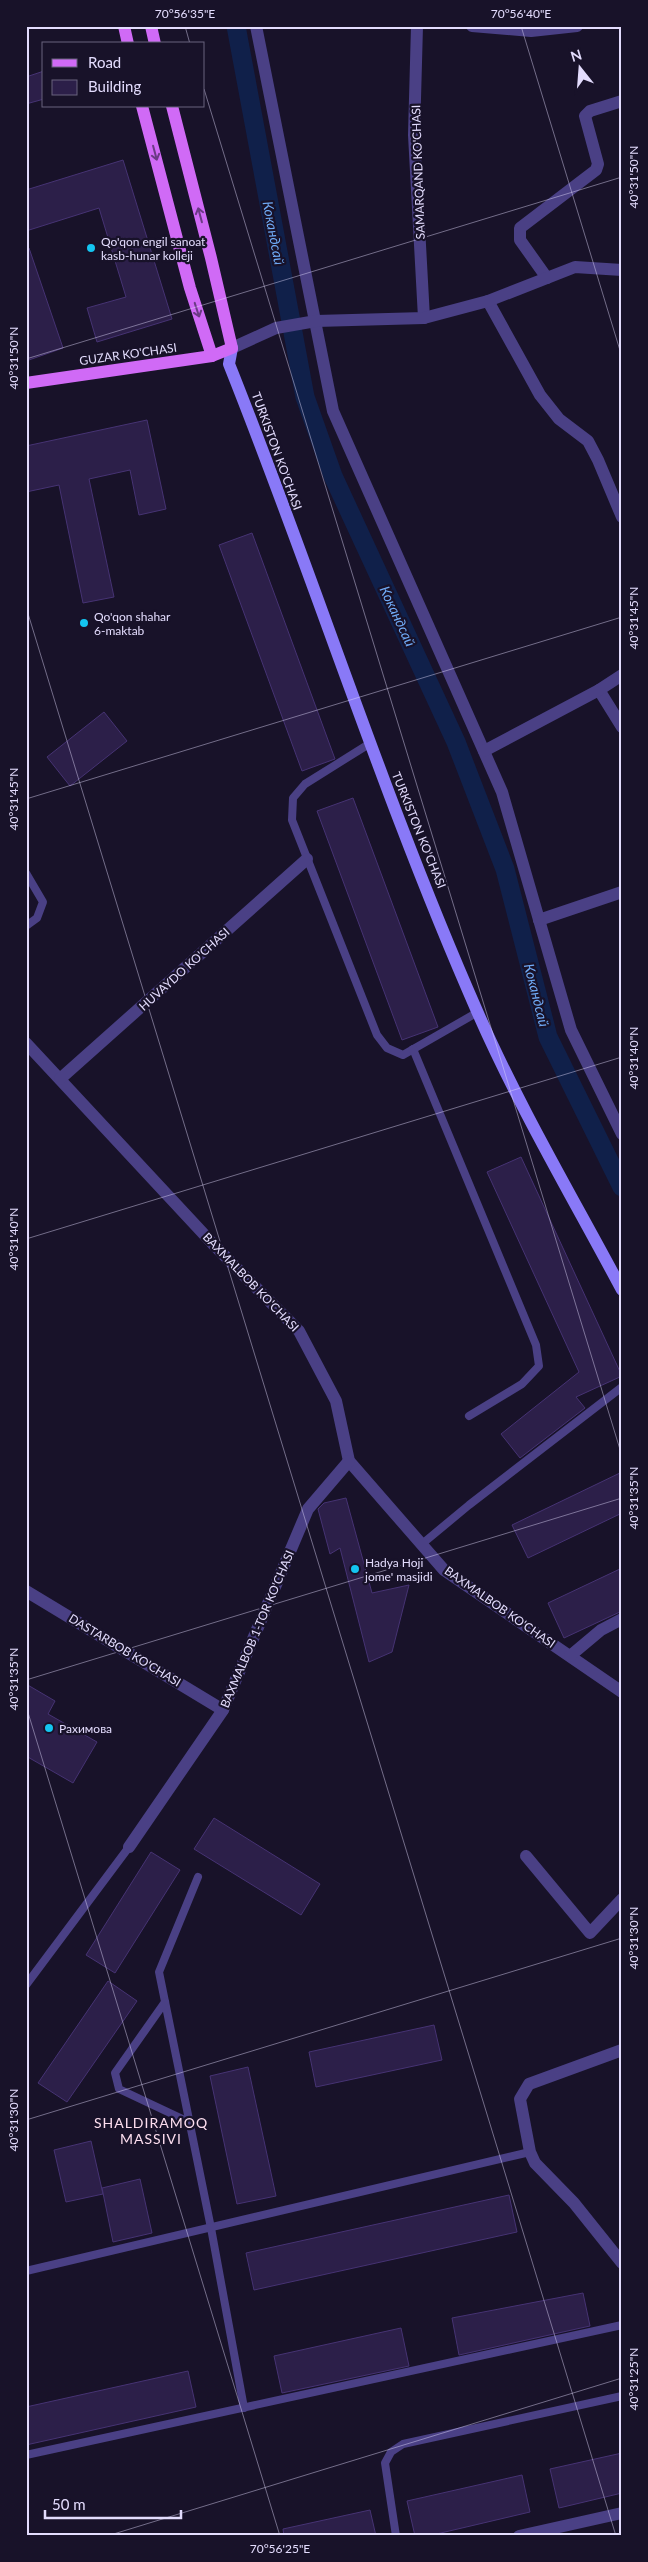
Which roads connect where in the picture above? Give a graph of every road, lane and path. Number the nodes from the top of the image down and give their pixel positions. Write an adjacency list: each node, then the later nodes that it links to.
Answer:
1 (124, 26): 7 (main road)
2 (151, 26): 8 (main road)
3 (256, 26): 16 (street)
4 (417, 26): 15 (street, SAMARQAND KO'CHASI)
5 (472, 26): 6 (street)
6 (577, 26)
7 (128, 42)
8 (155, 42)
9 (622, 101): 13 (street)
10 (143, 108): 18 (main road, one-way to 18)
11 (173, 108): 17 (main road, one-way to 11)
12 (622, 270): 13 (street)
13 (547, 278): 14 (street)
14 (488, 300): 15 (street); 21 (street)
15 (424, 318): 16 (street)
16 (316, 321): 17 (street); 26 (street)
17 (232, 348): 18 (main road, GUZAR KO'CHASI); 19 (main road)
18 (212, 356): 19 (main road); 20 (main road, GUZAR KO'CHASI)
19 (229, 364): 25 (main road, TURKISTON KO'CHASI)
20 (26, 383)
21 (622, 517)
22 (622, 675): 23 (street)
23 (599, 690): 24 (street); 26 (street)
24 (622, 727)
25 (370, 744): 27 (lane); 32 (main road, TURKISTON KO'CHASI)
26 (484, 751): 30 (street)
27 (307, 859): 34 (lane); 35 (street, HUVAYDO KO'CHASI)
28 (26, 873): 31 (lane)
29 (622, 892): 30 (street)
30 (539, 920): 36 (street)
31 (26, 926)
32 (478, 1012): 34 (lane); 37 (main road, TURKISTON KO'CHASI)
33 (27, 1044): 35 (street, BAXMALBOB KO'CHASI)
34 (413, 1049): 39 (lane)
35 (60, 1079): 40 (street, BAXMALBOB KO'CHASI)
36 (622, 1134)
37 (622, 1290)
38 (622, 1387): 41 (lane)
39 (470, 1416)
40 (349, 1460): 41 (street, BAXMALBOB KO'CHASI); 46 (street, BAXMALBOB 1-TOR KO'CHASI)
41 (422, 1544): 44 (street, BAXMALBOB KO'CHASI)
42 (26, 1591): 46 (street, DASTARBOB KO'CHASI)
43 (622, 1619): 44 (street)
44 (570, 1656): 45 (street, BAXMALBOB KO'CHASI)
45 (622, 1692)
46 (223, 1710): 47 (street, BAXMALBOB 1-TOR KO'CHASI)
47 (129, 1847): 51 (lane)
48 (526, 1856): 50 (street)
49 (198, 1877): 52 (lane)
50 (622, 1899)
51 (26, 1985)
52 (165, 2002): 54 (lane); 54 (lane)
53 (622, 2050): 55 (street)
54 (189, 2122): 56 (lane)
55 (530, 2152): 56 (lane); 57 (street)
56 (211, 2228): 58 (lane); 61 (lane)
57 (622, 2263)
58 (26, 2271)
59 (622, 2325): 61 (lane)
60 (622, 2396): 64 (lane)
61 (244, 2408): 62 (lane)
62 (26, 2455)
63 (622, 2513): 65 (street)
64 (396, 2536)
65 (519, 2536)

